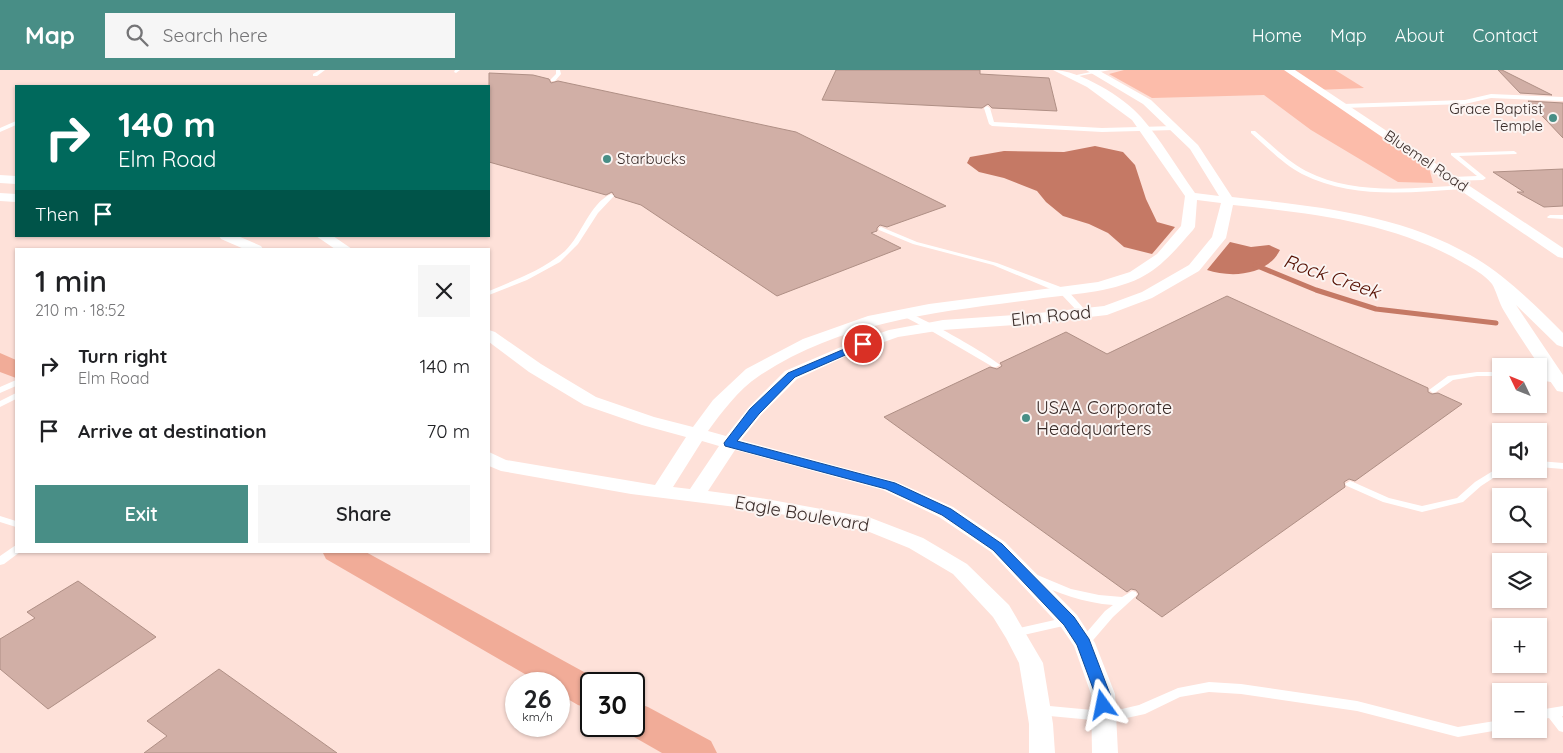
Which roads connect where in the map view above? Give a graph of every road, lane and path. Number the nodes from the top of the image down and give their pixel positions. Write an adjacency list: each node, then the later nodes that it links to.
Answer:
1 (323, 70): 6 (lane)
2 (558, 70): 8 (lane)
3 (1058, 70): 7 (street)
4 (1289, 70): 10 (street, Bluemel Road)
5 (1099, 71): 7 (lane); 13 (street)
6 (316, 75)
7 (1074, 76): 14 (street)
8 (553, 80)
9 (1563, 99): 10 (lane)
10 (1343, 106): 19 (street, Bluemel Road)
11 (987, 108): 14 (lane)
12 (15, 123): 15 (lane)
13 (1175, 128): 14 (lane); 26 (street)
14 (1144, 129): 23 (street)
15 (0, 130)
16 (1253, 132): 21 (lane)
17 (1514, 153): 19 (lane)
18 (0, 179): 20 (street)
19 (1452, 179): 21 (street, Bluemel Road)
20 (15, 180)
21 (1465, 187): 34 (street, Bluemel Road)
22 (611, 196): 37 (lane)
23 (1191, 196): 26 (street); 36 (street, Elm Road)
24 (0, 197): 25 (street)
25 (15, 198)
26 (1228, 201): 35 (street); 38 (street, Elm Road)
27 (1563, 216): 28 (lane)
28 (1550, 217)
29 (881, 230): 36 (lane)
30 (229, 237): 32 (street)
31 (325, 237): 33 (street)
32 (254, 248)
33 (343, 248)
34 (1563, 254)
35 (1498, 282): 42 (street); 49 (street)
36 (1063, 291): 38 (lane); 39 (street, Elm Road)
37 (490, 293)
38 (1084, 313): 40 (street, Elm Road)
39 (904, 314): 40 (lane); 54 (street, Elm Road)
40 (931, 326): 44 (lane); 55 (street, Elm Road)
41 (490, 336): 54 (street)
42 (1563, 342)
43 (0, 361): 45 (main road)
44 (996, 364)
45 (15, 369)
46 (1492, 374): 51 (lane)
47 (1548, 380): 49 (lane)
48 (15, 383): 50 (lane)
49 (1562, 383)
50 (0, 390)
51 (1433, 390)
52 (15, 396): 53 (lane)
53 (0, 404)
54 (696, 434): 55 (street); 61 (street, Elm Road)
55 (730, 443): 62 (street, Elm Road); 68 (street)
56 (490, 459): 61 (street, Eagle Boulevard)
57 (1547, 465): 58 (lane)
58 (1563, 466)
59 (1492, 475): 60 (lane)
60 (1350, 484)
61 (660, 492): 62 (street, Eagle Boulevard)
62 (696, 496): 70 (street, Eagle Boulevard)
63 (0, 518): 64 (lane)
64 (15, 524)
65 (15, 550): 67 (lane)
66 (342, 553): 72 (main road)
67 (0, 561)
68 (1021, 571): 69 (street); 71 (lane)
69 (1069, 621): 70 (lane); 71 (street)
70 (1015, 633): 73 (street, Eagle Boulevard)
71 (1084, 643): 75 (street)
72 (580, 688)
73 (1039, 710): 75 (lane); 80 (street, Eagle Boulevard)
74 (1551, 713): 78 (lane)
75 (1103, 716): 77 (lane); 81 (street)
76 (645, 724): 79 (main road)
77 (1492, 726)
78 (1563, 726)
79 (697, 753)
80 (1042, 753)
81 (1105, 753)

